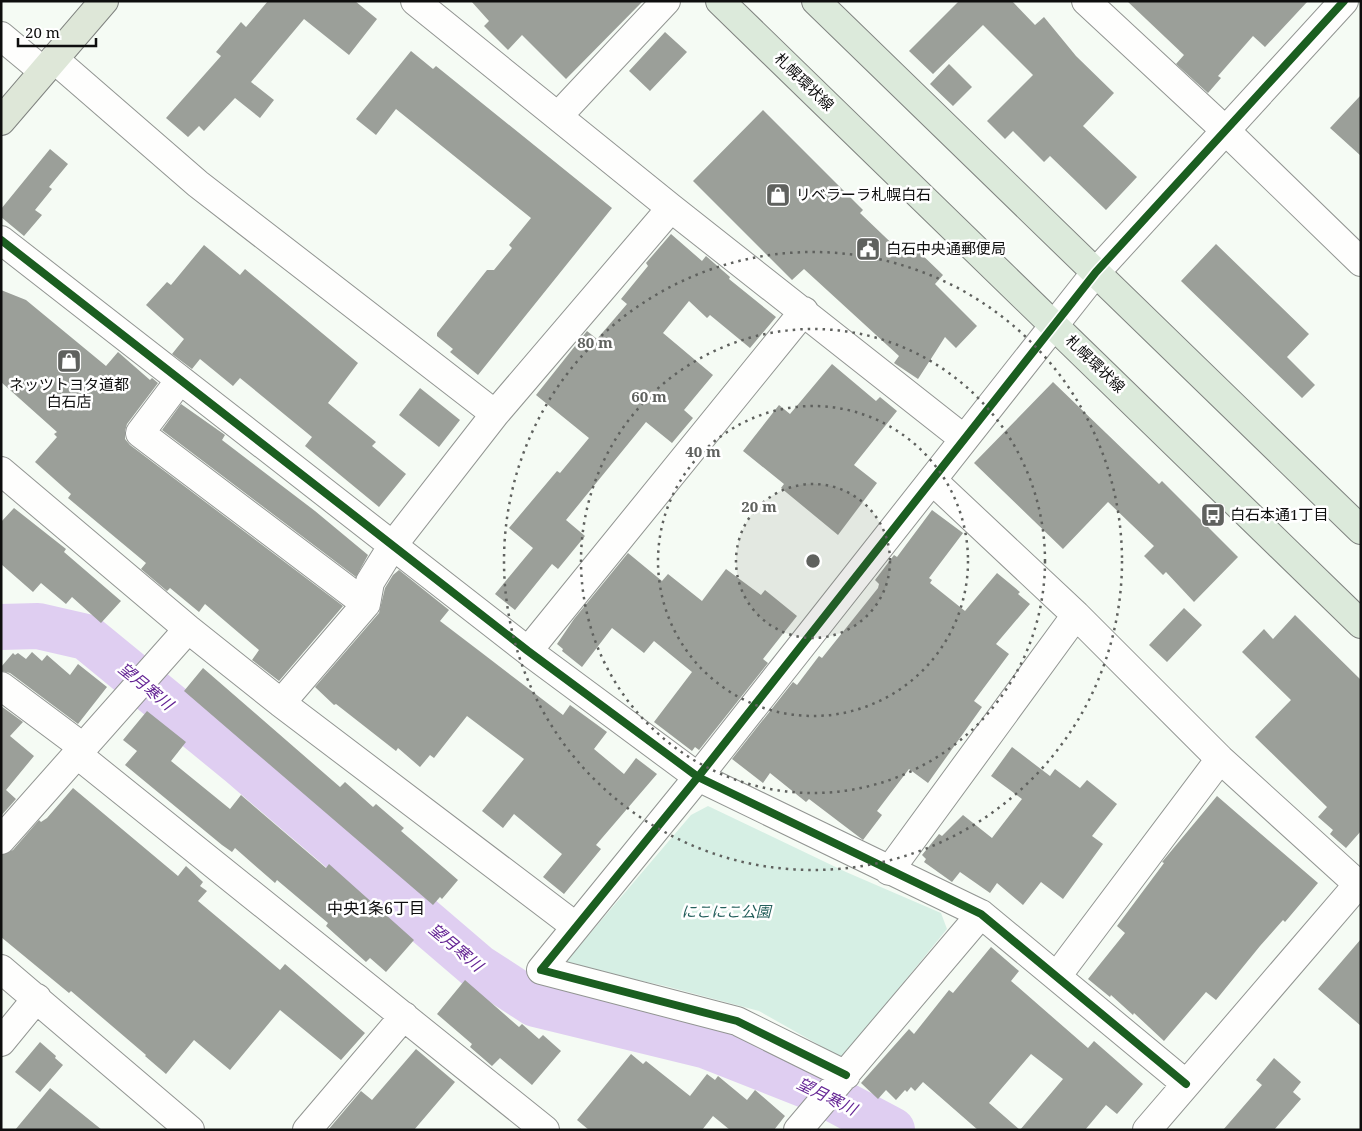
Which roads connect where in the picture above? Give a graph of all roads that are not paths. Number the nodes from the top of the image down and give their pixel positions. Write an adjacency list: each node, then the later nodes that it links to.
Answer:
1 (104, 1): 9 (highway)
2 (415, 1): 10 (street)
3 (666, 1): 10 (street)
4 (720, 1): 18 (main road, 札幌環状線)
5 (816, 1): 16 (main road)
6 (1086, 1): 12 (street)
7 (1344, 1): 12 (street)
8 (1, 36): 9 (street)
9 (48, 65): 11 (highway); 20 (street)
10 (559, 115): 13 (street)
11 (1, 122)
12 (1226, 131): 15 (street); 16 (street)
13 (671, 208): 17 (street); 20 (street)
14 (1, 240): 19 (street)
15 (1361, 262)
16 (1096, 272): 18 (street); 24 (main road)
17 (804, 311): 21 (street); 30 (street)
18 (1053, 324): 21 (street); 28 (main road, 札幌環状線)
19 (180, 380): 25 (street); 26 (street)
20 (495, 414): 25 (street)
21 (964, 439): 23 (street)
22 (1, 472): 29 (street)
23 (932, 480): 27 (street); 35 (street)
24 (1361, 530)
25 (393, 545): 26 (street); 30 (street)
26 (366, 604): 32 (street)
27 (1076, 615): 34 (street); 37 (street)
28 (1361, 624)
29 (188, 629): 32 (street); 33 (street)
30 (528, 651): 35 (street)
31 (1, 686): 33 (street)
32 (281, 703): 40 (street)
33 (81, 751): 36 (street); 44 (street)
34 (1220, 759): 38 (street); 42 (street)
35 (698, 777): 37 (street); 40 (street)
36 (1, 840)
37 (889, 871): 39 (street)
38 (1360, 884): 47 (street)
39 (982, 914): 42 (street); 46 (street)
40 (575, 926): 46 (street)
41 (1, 968): 43 (street)
42 (1057, 976): 47 (street)
43 (37, 998): 45 (street); 48 (street)
44 (404, 1016): 49 (street); 50 (street)
45 (1, 1042)
46 (840, 1080): 51 (street)
47 (1186, 1084): 52 (street)
48 (183, 1128)
49 (307, 1130)
50 (544, 1130)
51 (798, 1130)
52 (1147, 1130)

